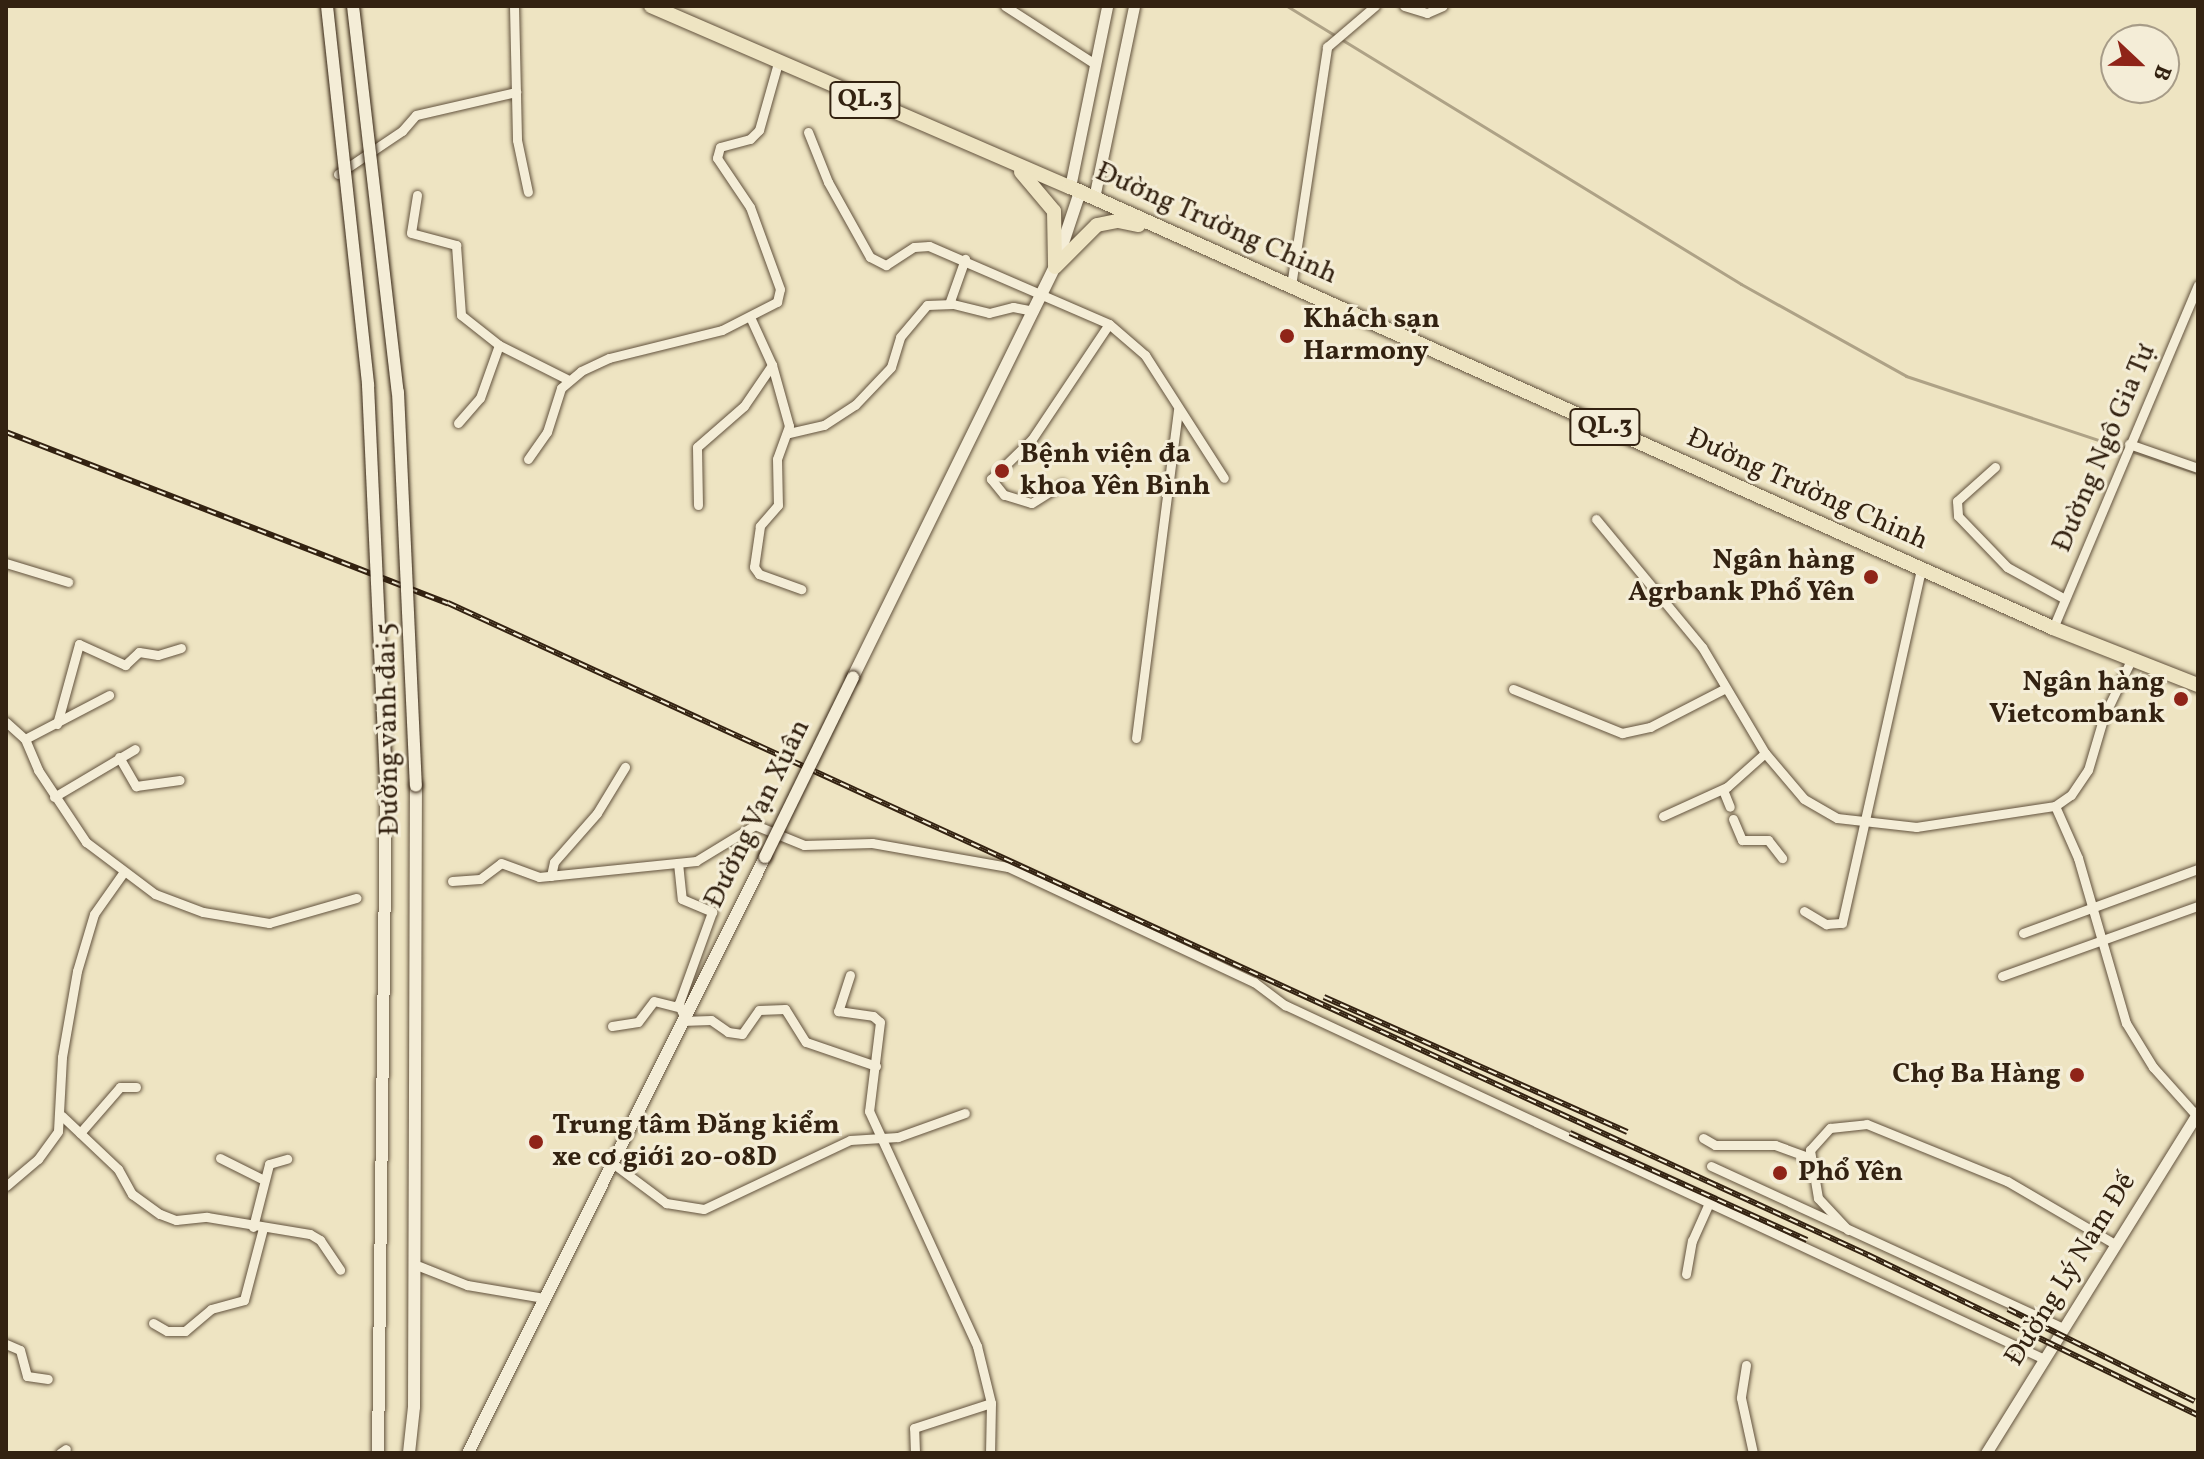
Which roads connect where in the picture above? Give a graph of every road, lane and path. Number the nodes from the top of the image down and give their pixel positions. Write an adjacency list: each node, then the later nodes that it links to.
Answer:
1 (327, 6): 119 (main road, Đường vành đai 5, bridge)
2 (353, 6): 120 (main road, Đường vành đai 5, bridge)
3 (514, 6): 14 (street)
4 (651, 6): 12 (highway, Đường Trường Chinh / QL.3)
5 (1005, 6): 11 (street)
6 (1107, 6): 13 (street, Đường Vạn Xuân)
7 (1134, 6): 19 (street, Đường Vạn Xuân)
8 (1375, 6): 25 (street)
9 (1404, 6): 10 (street)
10 (1443, 6)
11 (1016, 9): 13 (street)
12 (778, 63): 16 (highway, Đường Trường Chinh / QL.3); 29 (street)
13 (1095, 64): 19 (street, Đường Vạn Xuân)
14 (516, 92): 17 (street); 18 (street)
15 (808, 132): 22 (street)
16 (1008, 161): 19 (highway, Đường Trường Chinh / QL.3); 23 (highway)
17 (338, 174)
18 (528, 192)
19 (1081, 192): 21 (highway, Đường Trường Chinh / QL.3); 23 (main road, Đường Vạn Xuân)
20 (417, 195): 31 (street)
21 (1173, 235): 23 (highway); 25 (highway, Đường Trường Chinh / QL.3)
22 (965, 259): 26 (street); 27 (street)
23 (1055, 267): 26 (main road, Đường Vạn Xuân)
24 (2198, 285): 37 (street, Đường Ngô Gia Tự)
25 (1291, 286): 46 (highway, Đường Trường Chinh / QL.3)
26 (1043, 293): 28 (main road, Đường Vạn Xuân); 30 (street)
27 (949, 304): 28 (street); 36 (street)
28 (1034, 311): 87 (main road, Đường Vạn Xuân, bridge)
29 (751, 319): 32 (street); 33 (street)
30 (1109, 324): 34 (street); 42 (street)
31 (499, 345): 33 (street); 35 (street)
32 (772, 365): 36 (street); 43 (street)
33 (569, 380): 38 (street)
34 (1178, 410): 41 (street); 59 (street)
35 (458, 423)
36 (789, 433): 48 (street)
37 (2129, 444): 40 (street); 49 (street, Đường Ngô Gia Tự)
38 (528, 459)
39 (1995, 467): 49 (street)
40 (2198, 468)
41 (1224, 478)
42 (1062, 484)
43 (698, 505)
44 (1596, 519): 55 (street)
45 (6, 563): 47 (street)
46 (1921, 569): 50 (highway, Đường Trường Chinh / QL.3); 72 (street)
47 (68, 582)
48 (801, 589)
49 (2065, 599): 50 (street, Đường Ngô Gia Tự)
50 (2053, 628): 52 (highway, Đường Trường Chinh / QL.3)
51 (181, 648): 58 (street)
52 (2132, 658): 53 (highway, Đường Trường Chinh / QL.3); 68 (street)
53 (2198, 685)
54 (1513, 689): 55 (street)
55 (1724, 689): 62 (street)
56 (109, 695): 58 (street)
57 (6, 722): 60 (street)
58 (57, 724): 60 (street)
59 (1136, 738)
60 (25, 739): 67 (street)
61 (135, 749): 63 (street)
62 (1765, 753): 66 (street); 72 (street)
63 (119, 757): 65 (street); 67 (street)
64 (625, 767): 77 (street)
65 (180, 780)
66 (1723, 790): 69 (street); 70 (street)
67 (54, 797): 76 (street)
68 (2055, 806): 72 (street); 81 (street)
69 (1730, 807)
70 (1663, 816)
71 (1733, 819): 73 (street)
72 (1863, 822): 82 (street)
73 (1782, 858)
74 (678, 863): 77 (street); 87 (street); 104 (street)
75 (2198, 869): 81 (street)
76 (123, 873): 79 (street); 93 (street)
77 (551, 876): 78 (street)
78 (452, 881)
79 (356, 898)
80 (2198, 906): 84 (street)
81 (2091, 907): 83 (street); 84 (street)
82 (1804, 911)
83 (2023, 933)
84 (2101, 939): 86 (street); 92 (street)
85 (850, 975): 89 (street)
86 (2002, 976)
87 (680, 1013): 88 (street); 89 (street); 100 (main road, Đường Vạn Xuân)
88 (612, 1026)
89 (876, 1066): 95 (street)
90 (136, 1087): 94 (street)
91 (965, 1113): 95 (street)
92 (2197, 1114): 107 (street, Đường Lý Nam Đế)
93 (62, 1116): 94 (street); 103 (street)
94 (80, 1133): 105 (street)
95 (879, 1137): 100 (street); 118 (street)
96 (1703, 1138): 98 (street)
97 (220, 1158): 102 (street)
98 (1810, 1158): 106 (street); 107 (street)
99 (287, 1159): 102 (street)
100 (611, 1162): 111 (main road, Đường Vạn Xuân)
101 (1711, 1166): 106 (street)
102 (262, 1179): 105 (street)
103 (6, 1186)
104 (1709, 1203): 110 (street); 115 (street)
105 (258, 1227): 109 (street); 112 (street)
106 (1848, 1230): 113 (street)
107 (2115, 1244): 113 (street, Đường Lý Nam Đế)
108 (419, 1266): 111 (street)
109 (340, 1270)
110 (1686, 1274)
111 (544, 1298): 121 (main road, Đường Vạn Xuân)
112 (153, 1323)
113 (2063, 1328): 115 (street, Đường Lý Nam Đế)
114 (6, 1344): 117 (street)
115 (2044, 1359): 125 (street, Đường Lý Nam Đế)
116 (1746, 1365): 124 (street)
117 (48, 1379)
118 (991, 1403): 122 (street); 123 (street)
119 (378, 1453)
120 (409, 1453)
121 (468, 1453)
122 (915, 1453)
123 (990, 1453)
124 (1753, 1453)
125 (1986, 1453)

